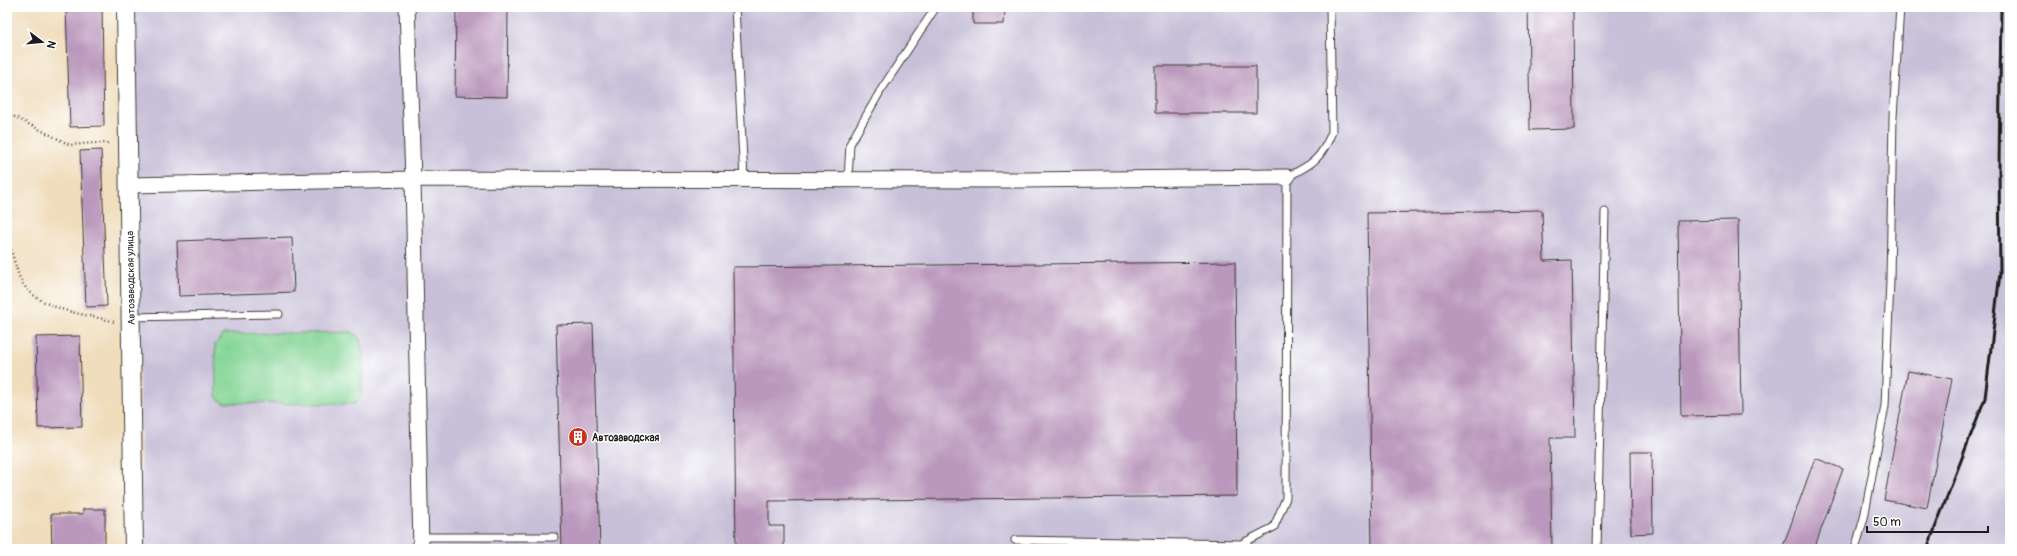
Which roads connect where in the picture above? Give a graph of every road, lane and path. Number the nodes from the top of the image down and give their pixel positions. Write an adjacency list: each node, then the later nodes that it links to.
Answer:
1 (126, 7): 8 (street, Автозаводская улица)
2 (407, 7): 10 (street)
3 (735, 7): 11 (lane)
4 (936, 7): 12 (lane)
5 (1330, 7): 9 (lane)
6 (1900, 7): 23 (lane)
7 (7, 113): 8 (path)
8 (128, 144): 13 (street, Автозаводская улица)
9 (1287, 177): 12 (street); 19 (lane)
10 (413, 179): 11 (street); 13 (street); 20 (street)
11 (744, 179): 12 (street)
12 (848, 179)
13 (128, 185): 17 (street, Автозаводская улица)
14 (1605, 212): 22 (lane)
15 (7, 234): 17 (path)
16 (279, 314): 17 (lane)
17 (130, 322): 21 (street, Автозаводская улица)
18 (554, 538): 20 (lane)
19 (1015, 540)
20 (422, 543)
21 (134, 549)
22 (1597, 549)
23 (1855, 549)

